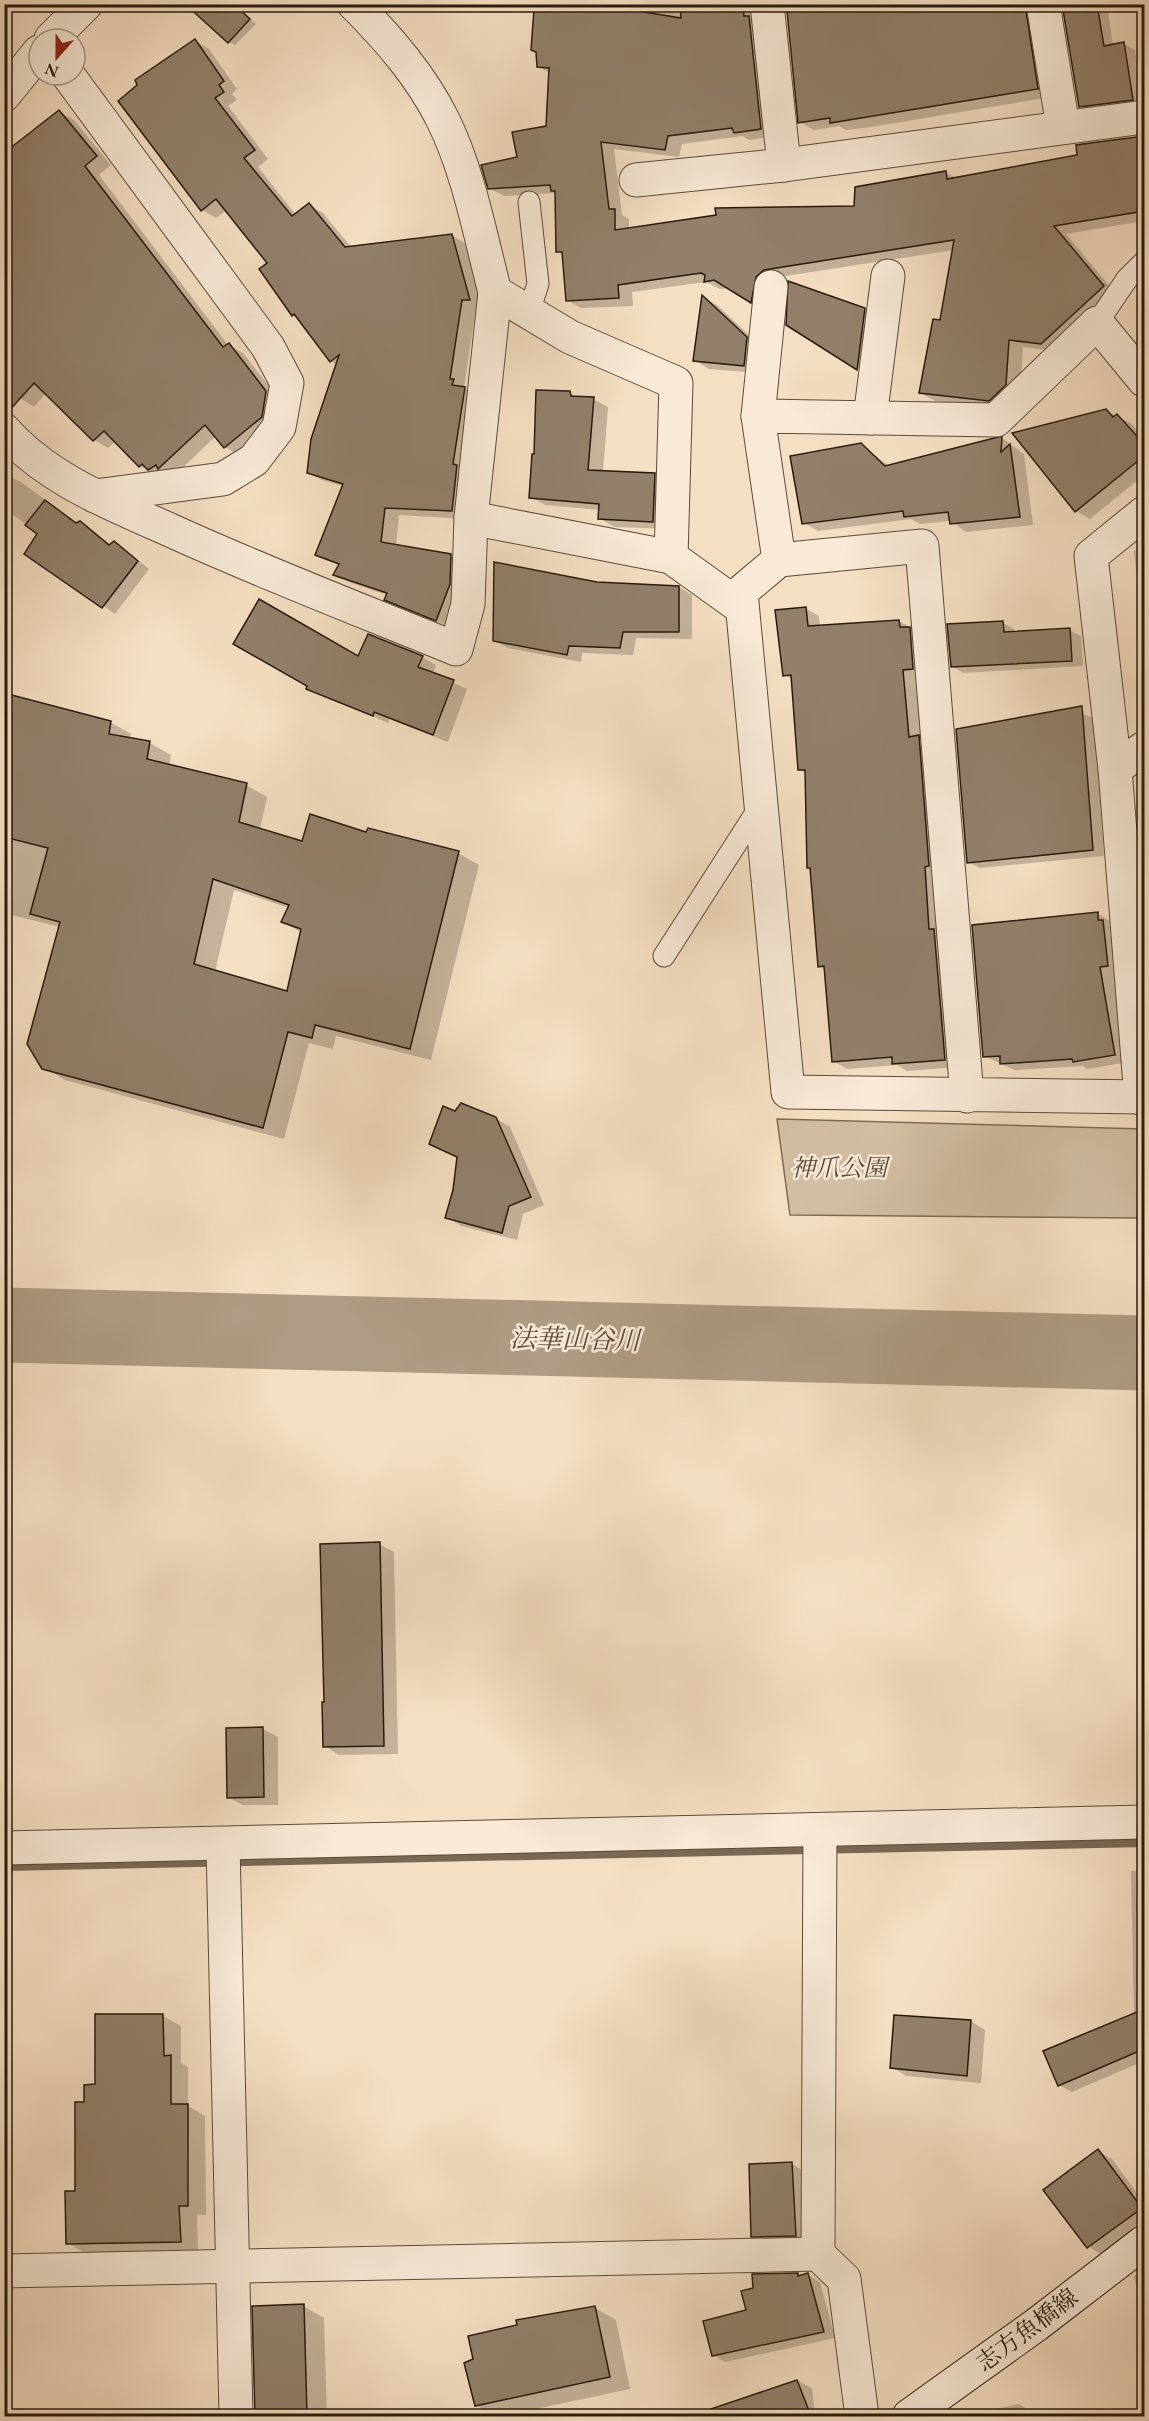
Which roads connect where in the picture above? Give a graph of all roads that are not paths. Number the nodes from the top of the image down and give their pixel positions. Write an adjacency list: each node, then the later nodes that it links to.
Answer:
1 (86, 4): 5 (street)
2 (354, 4): 17 (street)
3 (767, 4): 11 (street)
4 (1044, 4): 10 (street)
5 (63, 27)
6 (27, 67): 8 (street)
7 (77, 87): 24 (street)
8 (4, 95)
9 (1144, 117): 10 (street)
10 (1064, 127): 11 (street)
11 (784, 165): 12 (street)
12 (636, 180)
13 (529, 202): 18 (lane)
14 (1144, 262): 19 (lane)
15 (888, 276): 22 (street)
16 (771, 287): 21 (street)
17 (495, 292): 18 (street); 26 (street)
18 (529, 312): 27 (street)
19 (1096, 323): 20 (street); 22 (street)
20 (1144, 380)
21 (758, 416): 22 (street); 28 (street)
22 (870, 418)
23 (4, 430): 24 (street)
24 (95, 496): 26 (street)
25 (1144, 513): 31 (street)
26 (471, 518): 27 (street)
27 (671, 556): 29 (street)
28 (779, 560): 29 (street); 34 (street)
29 (742, 608): 32 (street)
30 (1144, 748): 31 (street)
31 (1115, 769): 35 (street)
32 (760, 805): 33 (lane); 34 (street)
33 (663, 956)
34 (967, 1095): 35 (street)
35 (1143, 1097)
36 (1144, 1822): 37 (street)
37 (820, 1830): 38 (street); 41 (street)
38 (223, 1844): 39 (street); 42 (street)
39 (4, 1848)
40 (1144, 2242): 46 (street, 志方魚橋線)
41 (818, 2254): 42 (street); 45 (street)
42 (232, 2266): 43 (street); 44 (street)
43 (4, 2271)
44 (236, 2416)
45 (862, 2416)
46 (909, 2416)

